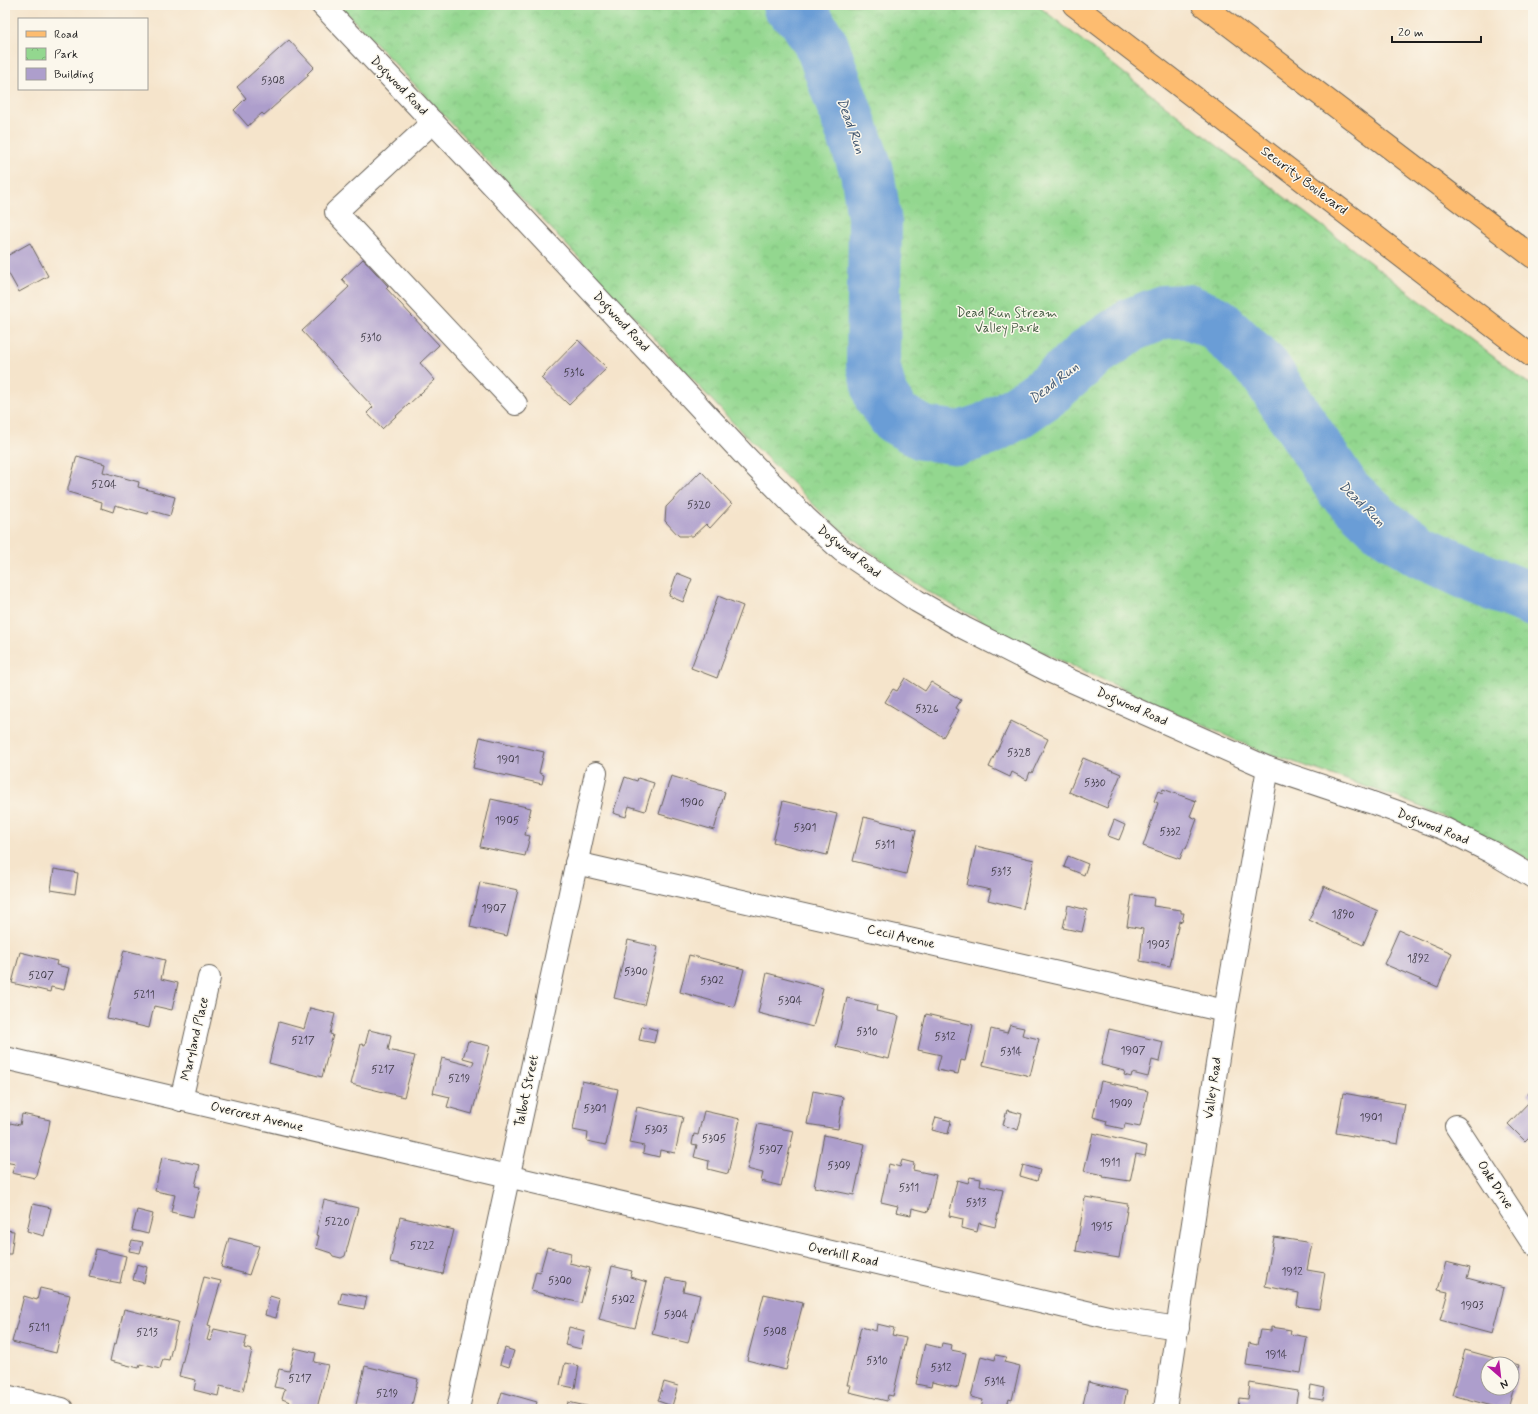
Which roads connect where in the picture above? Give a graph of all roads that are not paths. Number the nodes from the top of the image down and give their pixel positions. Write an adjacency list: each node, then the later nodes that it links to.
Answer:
1 (322, 5): 4 (street, Dogwood Road)
2 (1074, 5): 6 (main road, Security Boulevard)
3 (1204, 5): 5 (main road)
4 (433, 122): 7 (street); 8 (street, Dogwood Road)
5 (1533, 257)
6 (1533, 357)
7 (516, 404)
8 (1268, 768): 11 (street, Dogwood Road); 13 (street, Valley Road)
9 (596, 773): 10 (street, Talbot Street)
10 (576, 863): 13 (street, Cecil Avenue); 17 (street, Talbot Street)
11 (1533, 876)
12 (209, 978): 15 (street, Maryland Place)
13 (1225, 1011): 19 (street, Valley Road)
14 (5, 1058): 15 (street, Overcrest Avenue)
15 (181, 1100): 17 (street, Overcrest Avenue)
16 (1456, 1126): 18 (street, Oak Drive)
17 (508, 1176): 19 (street, Overhill Road); 22 (street, Talbot Street)
18 (1533, 1244)
19 (1178, 1328): 23 (street, Valley Road)
20 (5, 1396): 21 (street)
21 (62, 1409)
22 (458, 1409)
23 (1165, 1409)

